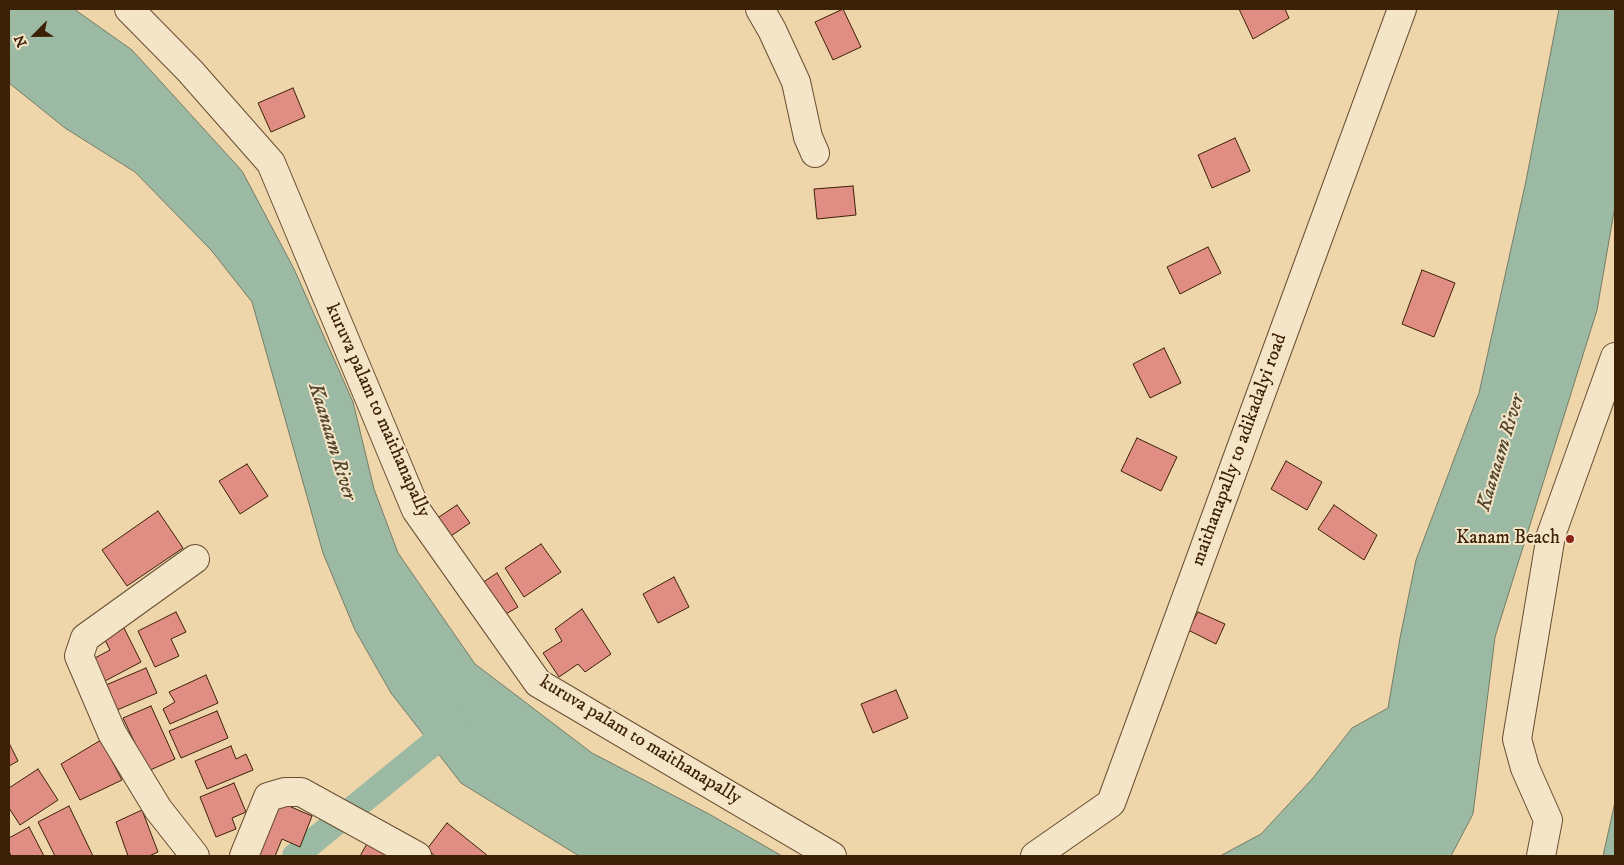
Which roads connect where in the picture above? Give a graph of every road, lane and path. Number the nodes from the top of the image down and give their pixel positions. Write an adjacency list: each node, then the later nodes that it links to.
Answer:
1 (129, 9): 10 (street, kuruva palam to maithanapally)
2 (760, 9): 4 (street)
3 (1402, 9): 11 (street, maithanapally to adikadalyi road)
4 (815, 153)
5 (1615, 357): 12 (street)
6 (195, 559): 7 (street)
7 (195, 856)
8 (244, 856): 9 (street)
9 (417, 856)
10 (832, 856)
11 (1034, 856)
12 (1541, 856)

